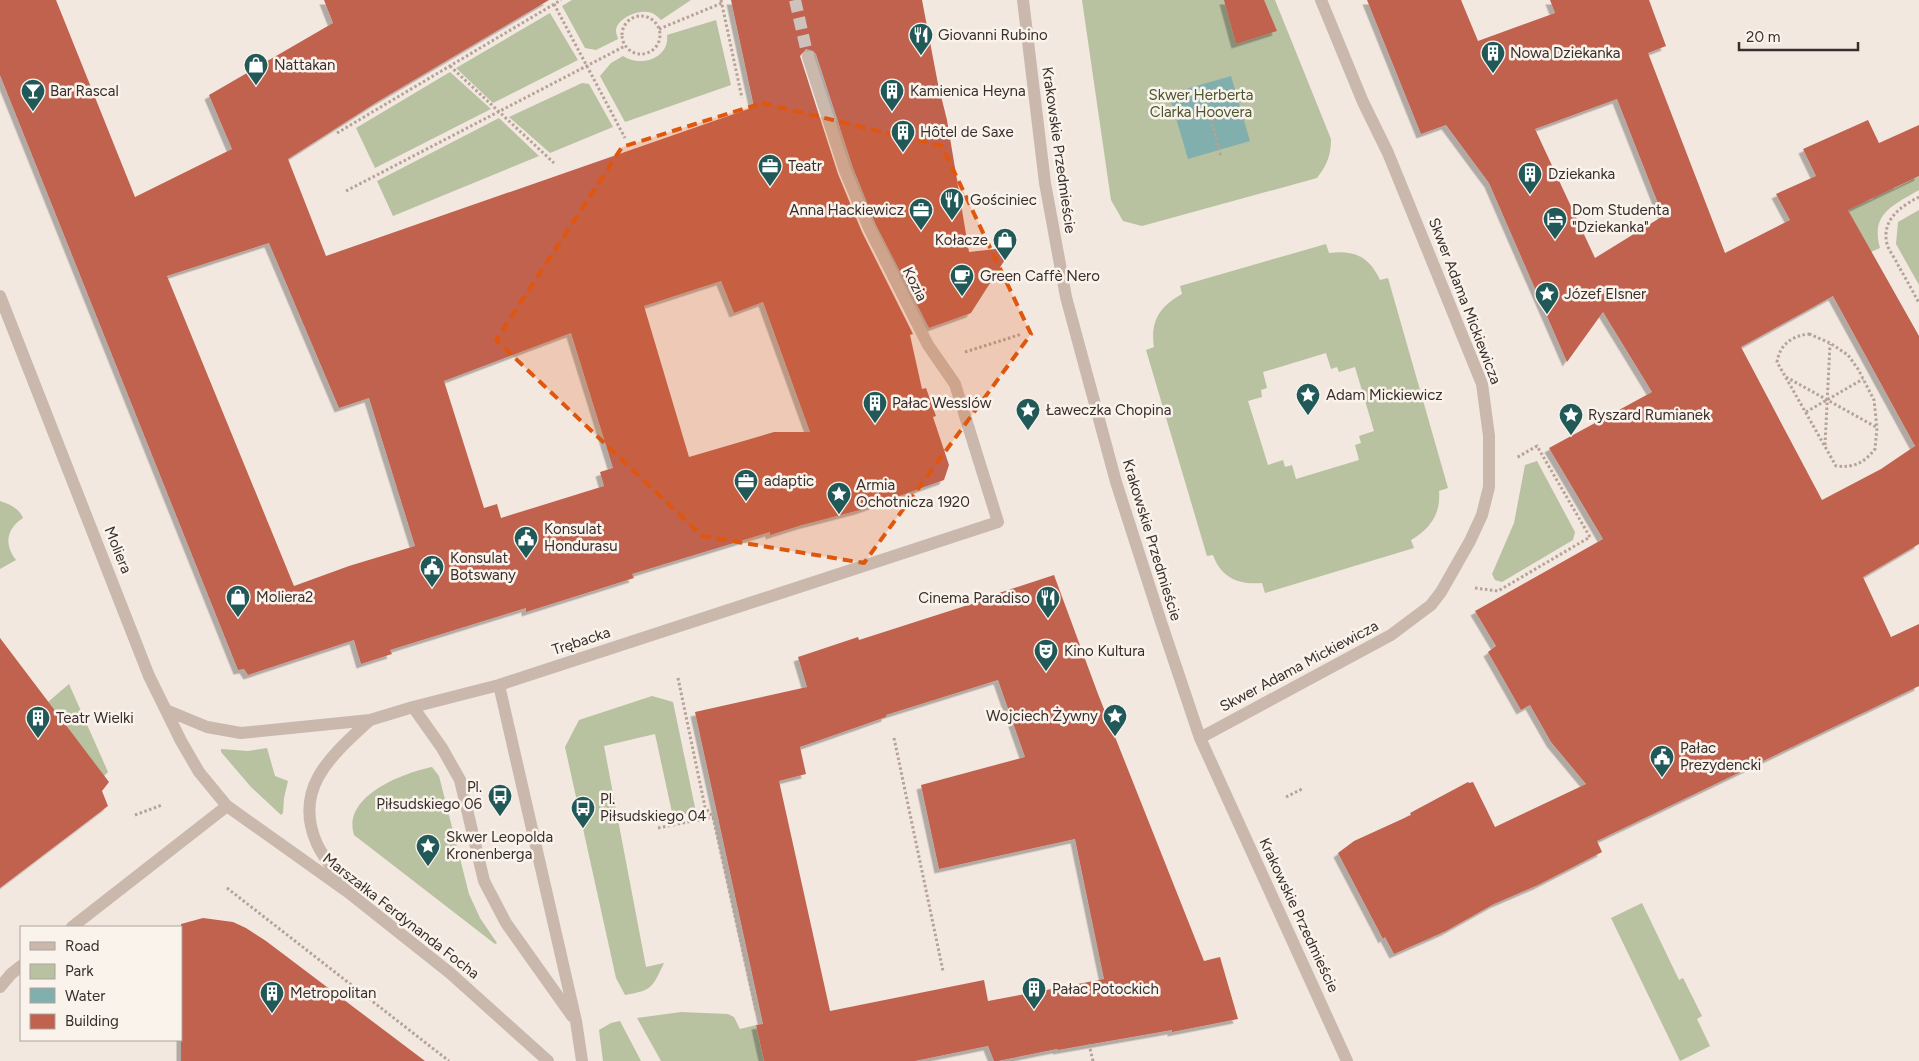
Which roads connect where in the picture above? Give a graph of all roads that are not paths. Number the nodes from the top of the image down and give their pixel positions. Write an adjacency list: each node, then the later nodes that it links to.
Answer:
1 (1023, 0): 10 (street, Krakowskie Przedmieście)
2 (1321, 0): 10 (street, Skwer Adama Mickiewicza)
3 (808, 57): 5 (street, Kozia)
4 (0, 296): 8 (street, Moliera)
5 (998, 522): 6 (street, Trębacka)
6 (499, 685): 7 (street, Trębacka); 16 (street)
7 (413, 707): 9 (street, Trębacka); 16 (street)
8 (166, 710): 9 (street, Trębacka); 11 (street, Moliera)
9 (370, 720): 12 (street)
10 (1200, 738): 19 (street, Krakowskie Przedmieście)
11 (227, 806): 12 (street, Marszałka Ferdynanda Focha); 13 (street)
12 (348, 892): 17 (street, Marszałka Ferdynanda Focha)
13 (73, 926)
14 (20, 967): 15 (street)
15 (0, 987)
16 (576, 1021): 18 (street)
17 (548, 1061)
18 (582, 1061)
19 (1347, 1061)

